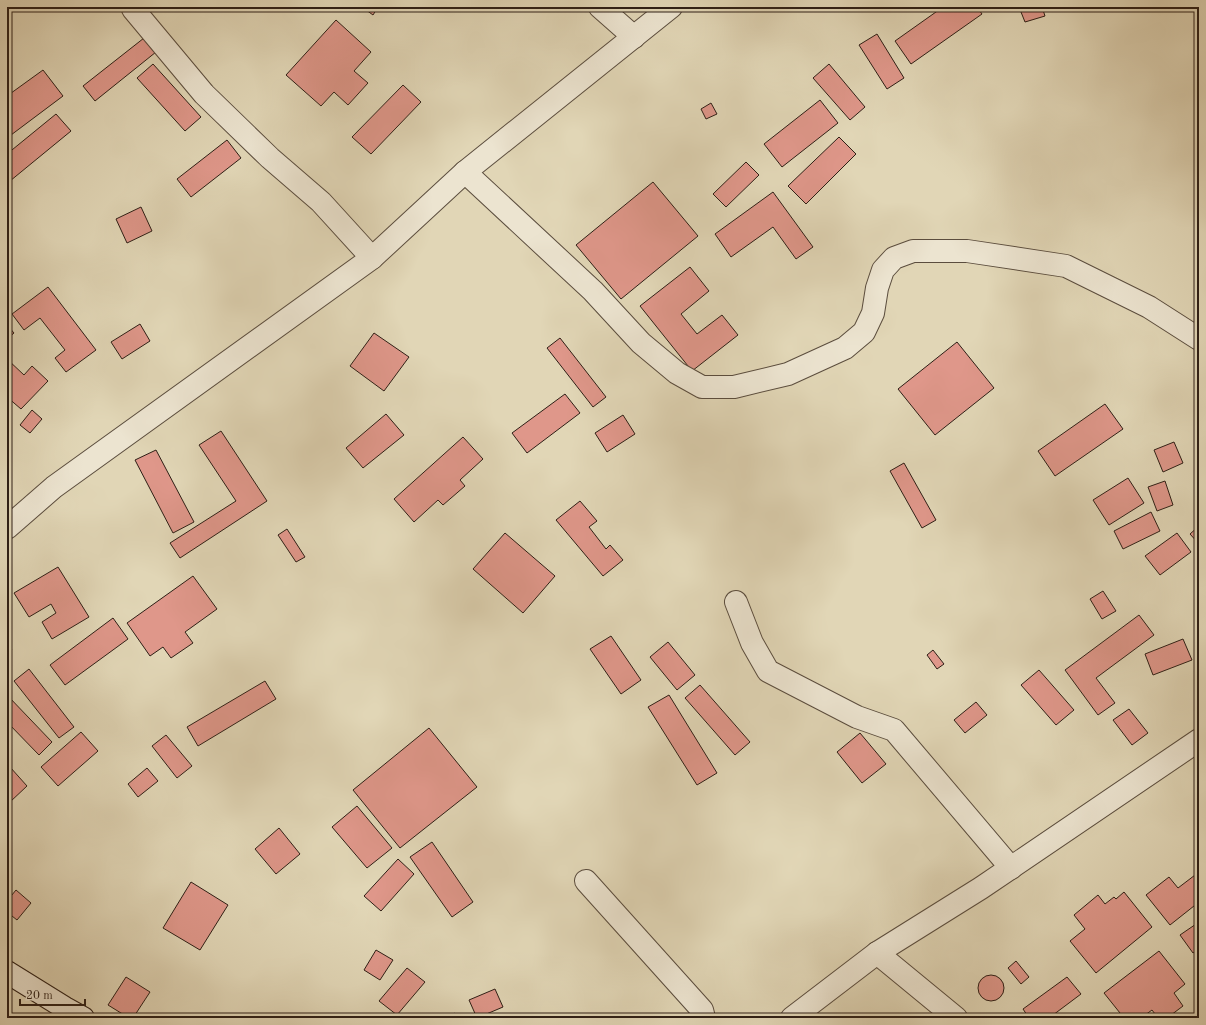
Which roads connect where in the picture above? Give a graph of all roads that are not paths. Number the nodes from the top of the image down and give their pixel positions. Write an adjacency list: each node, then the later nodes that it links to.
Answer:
1 (600, 7): 4 (street)
2 (671, 7): 4 (street)
3 (133, 9): 6 (street)
4 (634, 37): 5 (street)
5 (465, 172): 6 (street); 7 (street)
6 (372, 258): 8 (street)
7 (1199, 338)
8 (7, 528)
9 (736, 602): 11 (street)
10 (1199, 740): 11 (street)
11 (1012, 868): 13 (street)
12 (586, 880): 16 (street)
13 (877, 952): 17 (street); 18 (street)
14 (7, 972): 15 (street)
15 (84, 1018)
16 (704, 1018)
17 (792, 1018)
18 (956, 1018)

